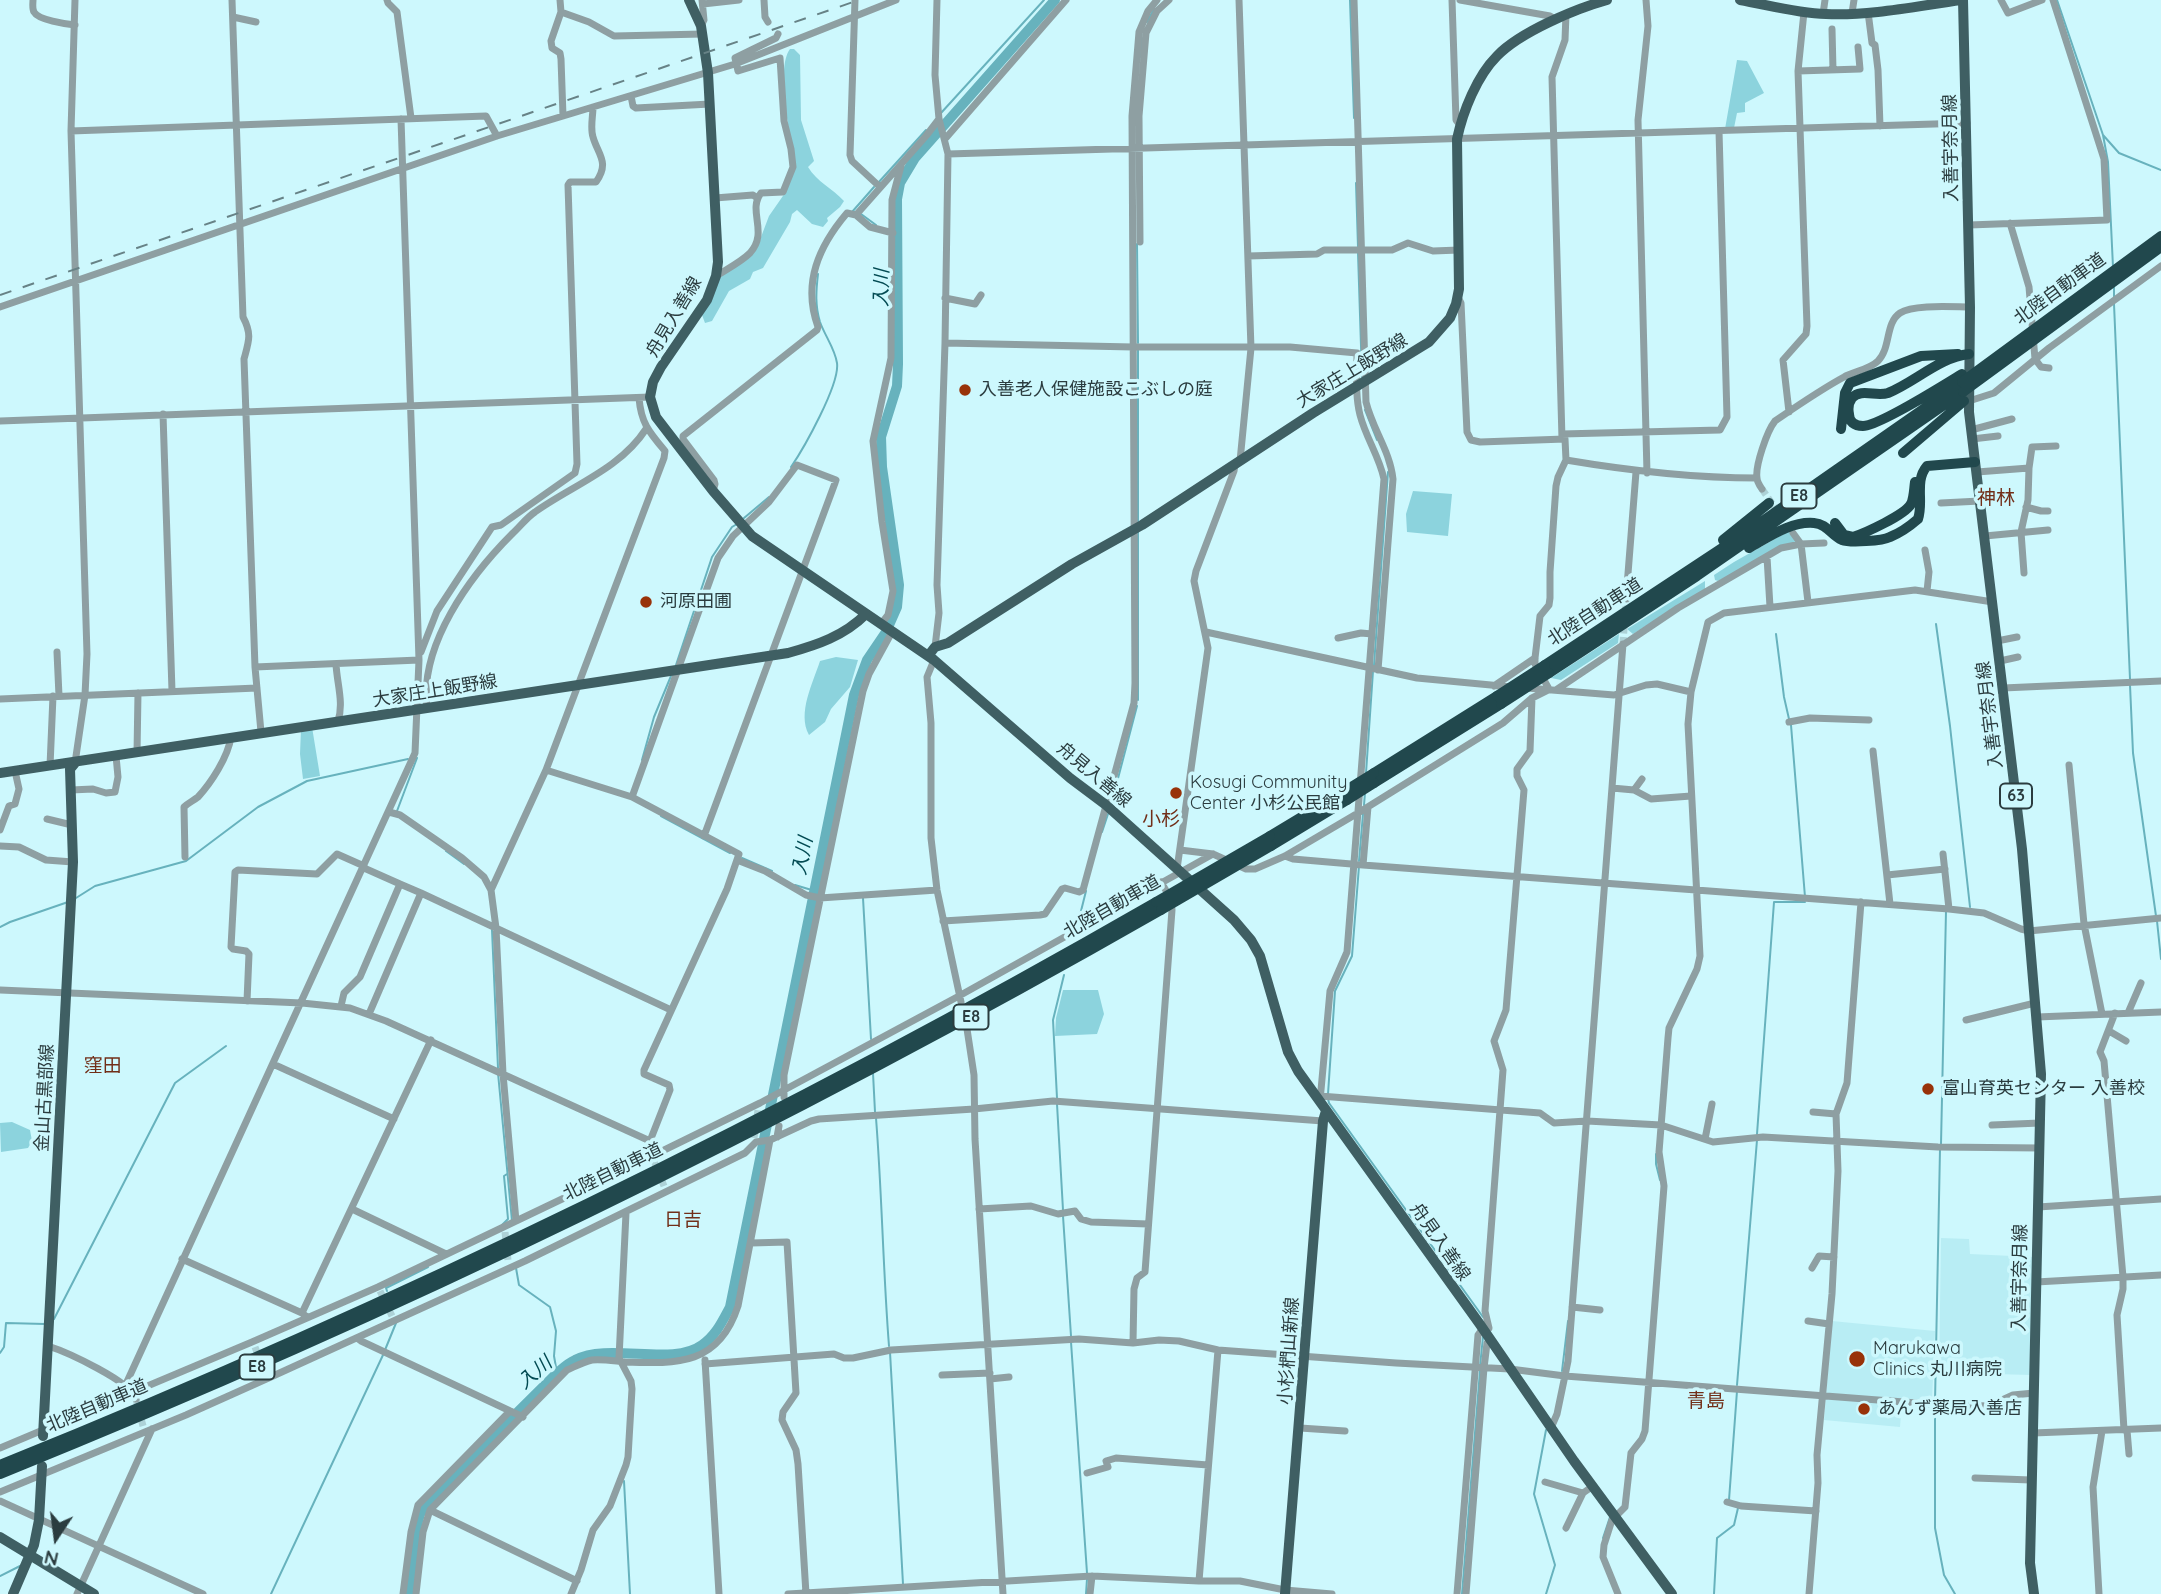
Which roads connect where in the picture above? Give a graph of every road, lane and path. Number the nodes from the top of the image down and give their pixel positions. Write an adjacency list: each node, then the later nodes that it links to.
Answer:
1 (33, 0): 40 (street)
2 (75, 0): 40 (street)
3 (232, 0): 36 (street)
4 (387, 0): 53 (street)
5 (560, 0): 29 (street)
6 (689, 0): 42 (main road, 舟見入善線)
7 (739, 0): 28 (street)
8 (764, 0): 39 (street)
9 (855, 0): 35 (street)
10 (896, 0): 35 (street)
11 (937, 0): 55 (street)
12 (1066, 0): 66 (street)
13 (1157, 0): 70 (street)
14 (1169, 0): 70 (street)
15 (1239, 0): 69 (street)
16 (1354, 0): 68 (street)
17 (1452, 0): 58 (street)
18 (1460, 0): 37 (street)
19 (1607, 0): 33 (main road, 大家庄上飯野線)
20 (1646, 0): 63 (street)
21 (1740, 0): 30 (main road)
22 (1825, 0): 34 (street)
23 (1854, 0): 32 (street)
24 (1962, 0): 31 (main road); 56 (main road, 入善宇奈月線 / 63)
25 (2001, 0): 26 (street)
26 (2042, 0)
27 (2052, 0): 78 (street)
28 (702, 2): 42 (street)
29 (561, 12): 42 (street); 52 (street)
30 (1804, 12): 34 (main road); 47 (street)
31 (1868, 12): 32 (main road); 59 (street)
32 (1852, 13): 34 (main road)
33 (1566, 14): 37 (main road, 大家庄上飯野線); 65 (street)
34 (1823, 14)
35 (854, 16): 45 (street); 74 (street)
36 (233, 17): 38 (street); 57 (street)
37 (1555, 19): 58 (main road, 大家庄上飯野線)
38 (256, 22)
39 (768, 22)
40 (75, 25): 61 (street)
41 (1832, 29): 46 (street)
42 (702, 30): 48 (main road, 舟見入善線)
43 (778, 34): 45 (street)
44 (1858, 47): 46 (street)
45 (735, 64): 48 (street); 76 (street)
46 (1832, 70): 47 (street)
47 (1798, 71): 60 (street)
48 (708, 73): 49 (street); 50 (main road, 舟見入善線)
49 (632, 96): 50 (street); 51 (street)
50 (710, 104): 75 (main road, 舟見入善線)
51 (593, 107): 52 (street); 108 (street)
52 (563, 116): 64 (street)
53 (411, 118): 54 (street); 64 (street)
54 (401, 119): 57 (street); 73 (street)
55 (939, 121): 66 (street); 72 (street)
56 (1967, 123): 59 (street); 80 (main road, 入善宇奈月線 / 63)
57 (237, 125): 61 (street); 79 (street)
58 (1460, 125): 67 (main road, 大家庄上飯野線)
59 (1880, 126): 60 (street)
60 (1800, 128): 62 (street); 111 (street)
61 (71, 131): 90 (street)
62 (1719, 131): 63 (street); 118 (street)
63 (1638, 134): 65 (street); 118 (street)
64 (496, 136): 73 (street)
65 (1553, 136): 67 (street); 121 (street)
66 (944, 137): 71 (street)
67 (1457, 139): 68 (street); 85 (main road, 大家庄上飯野線)
68 (1358, 142): 69 (street); 86 (street)
69 (1245, 145): 70 (street); 87 (street)
70 (1136, 149): 71 (street); 83 (street); 98 (street)
71 (948, 154): 93 (street)
72 (901, 165): 74 (street); 81 (street)
73 (402, 169): 79 (street); 109 (street)
74 (880, 187): 77 (street)
75 (715, 198): 76 (street); 89 (main road, 舟見入善線)
76 (757, 198): 89 (street)
77 (856, 215): 81 (street); 132 (street)
78 (2010, 223): 80 (street); 102 (street)
79 (240, 225): 90 (street); 110 (street)
80 (1969, 225): 95 (main road, 入善宇奈月線 / 63)
81 (892, 233): 158 (street)
82 (2161, 236): 96 (highway, 北陸自動車道 / E8, bridge)
83 (1140, 242)
84 (2161, 247): 96 (highway, 北陸自動車道 / E8, bridge)
85 (1459, 250): 86 (street); 92 (main road, 大家庄上飯野線)
86 (1362, 251): 87 (street); 100 (street)
87 (1248, 256): 99 (street)
88 (2161, 266): 102 (street)
89 (716, 276): 106 (main road, 舟見入善線)
90 (75, 281): 94 (street); 113 (street)
91 (981, 295): 93 (street)
92 (1458, 296): 104 (main road, 大家庄上飯野線); 121 (street)
93 (945, 298): 97 (street)
94 (0, 307)
95 (1970, 307): 101 (main road, 入善宇奈月線 / 63); 111 (street)
96 (2045, 328): 105 (highway, 北陸自動車道 / E8, bridge); 105 (highway, bridge)
97 (945, 343): 98 (street); 166 (street)
98 (1133, 347): 99 (street); 140 (street)
99 (1251, 348): 100 (street); 125 (street)
100 (1361, 354): 104 (street)
101 (1969, 354): 105 (main road, 入善宇奈月線 / 63); 105 (highway); 116 (highway)
102 (2035, 359): 103 (street); 105 (street)
103 (2049, 368)
104 (1361, 385): 125 (main road, 大家庄上飯野線); 161 (street); 176 (street)
105 (1964, 390): 119 (main road, 入善宇奈月線 / 63); 123 (highway); 154 (highway, 北陸自動車道 / E8); 155 (highway, 北陸自動車道 / E8)
106 (650, 397): 107 (street); 132 (main road, 舟見入善線)
107 (639, 398): 108 (street); 117 (street)
108 (574, 400): 109 (street); 170 (street)
109 (410, 405): 110 (street); 170 (street)
110 (246, 411): 112 (street); 175 (street)
111 (1789, 412): 130 (street)
112 (163, 414): 113 (street); 184 (street)
113 (80, 417): 115 (street); 187 (street)
114 (2012, 419): 119 (street)
115 (0, 421)
116 (1839, 426)
117 (646, 429): 180 (street); 193 (street)
118 (1646, 433): 121 (street); 129 (street)
119 (1972, 434): 120 (street); 126 (main road, 入善宇奈月線 / 63)
120 (1998, 436)
121 (1562, 437): 124 (street)
122 (2056, 446): 127 (street)
123 (1903, 453)
124 (1566, 460): 128 (street); 172 (street)
125 (1238, 462): 140 (main road, 大家庄上飯野線); 160 (street)
126 (1976, 467): 127 (street); 133 (main road, 入善宇奈月線 / 63); 138 (highway); 155 (highway)
127 (2029, 468): 136 (street)
128 (1636, 472): 129 (street); 154 (street)
129 (1647, 473): 130 (street)
130 (1757, 478): 131 (street)
131 (1762, 489)
132 (713, 491): 139 (main road, 舟見入善線)
133 (1980, 500): 135 (street); 144 (main road, 入善宇奈月線 / 63)
134 (1769, 503): 154 (highway)
135 (1941, 503)
136 (2026, 507): 137 (street); 142 (street)
137 (2048, 511)
138 (1840, 525)
139 (743, 527): 149 (main road, 舟見入善線); 149 (street); 178 (street)
140 (1137, 528): 166 (main road, 大家庄上飯野線); 214 (street)
141 (2048, 530): 142 (street)
142 (2021, 532): 144 (street); 150 (street)
143 (1793, 533): 146 (street)
144 (1985, 536): 153 (main road, 入善宇奈月線 / 63)
145 (1824, 543): 146 (street)
146 (1801, 544): 148 (street); 152 (street)
147 (1925, 551): 151 (street)
148 (1767, 556): 156 (street); 165 (street)
149 (803, 570): 157 (main road, 舟見入善線); 168 (street)
150 (2024, 573)
151 (1927, 591): 152 (street); 153 (street)
152 (1808, 602): 156 (street)
153 (1993, 602): 164 (main road, 入善宇奈月線 / 63)
154 (1630, 603): 177 (highway, 北陸自動車道 / E8)
155 (1652, 606): 177 (highway, 北陸自動車道 / E8)
156 (1770, 607): 185 (street)
157 (866, 614): 158 (main road, 舟見入善線); 168 (main road, 大家庄上飯野線)
158 (881, 624): 159 (main road, 舟見入善線)
159 (892, 632): 171 (main road, 舟見入善線); 244 (street)
160 (1206, 632): 176 (street); 223 (street)
161 (1372, 634): 163 (street); 176 (street)
162 (2017, 637): 164 (street)
163 (1338, 638)
164 (1997, 641): 173 (main road, 入善宇奈月線 / 63)
165 (1623, 644): 183 (street); 189 (street)
166 (935, 647): 171 (main road, 大家庄上飯野線)
167 (57, 652): 190 (street)
168 (772, 656): 178 (main road, 大家庄上飯野線); 221 (street)
169 (2018, 657): 173 (street)
170 (419, 658): 174 (street); 193 (street)
171 (931, 658): 214 (main road, 舟見入善線); 241 (street)
172 (1535, 658): 183 (street); 188 (street)
173 (2000, 661): 182 (main road, 入善宇奈月線 / 63)
174 (336, 664): 175 (street); 195 (street)
175 (255, 667): 181 (street)
176 (1373, 669): 188 (street); 217 (street)
177 (1547, 669): 188 (highway, 北陸自動車道 / E8, bridge)
178 (675, 671): 180 (main road, 大家庄上飯野線); 213 (street)
179 (2161, 681): 182 (street)
180 (578, 685): 193 (main road, 大家庄上飯野線); 205 (street)
181 (257, 688): 184 (street); 197 (street)
182 (2003, 688): 252 (main road, 入善宇奈月線 / 63)
183 (1553, 690): 188 (street); 189 (street); 191 (street)
184 (172, 691): 186 (street)
185 (1691, 692): 189 (street); 212 (street)
186 (138, 693): 187 (street); 200 (street)
187 (85, 695): 190 (street); 202 (street)
188 (1497, 695): 277 (highway, 北陸自動車道 / E8, bridge)
189 (1619, 695): 209 (street)
190 (56, 696): 192 (street); 204 (street)
191 (1532, 698): 215 (street); 236 (street)
192 (0, 699)
193 (423, 709): 195 (main road, 大家庄上飯野線); 216 (street)
194 (1869, 720): 196 (street)
195 (338, 722): 197 (main road, 大家庄上飯野線)
196 (1789, 722)
197 (261, 732): 198 (main road, 大家庄上飯野線)
198 (231, 737): 200 (main road, 大家庄上飯野線); 227 (street)
199 (1873, 751): 235 (street)
200 (137, 753): 201 (main road, 大家庄上飯野線)
201 (116, 756): 202 (main road, 大家庄上飯野線); 210 (street)
202 (75, 763): 204 (main road, 大家庄上飯野線); 210 (main road, 金山古黒部線)
203 (2069, 765): 250 (street)
204 (50, 766): 206 (main road, 大家庄上飯野線)
205 (546, 770): 213 (street); 240 (street)
206 (15, 771): 207 (main road, 大家庄上飯野線); 220 (street)
207 (0, 773)
208 (1642, 779): 211 (street)
209 (1612, 788): 211 (street); 238 (street)
210 (71, 790): 219 (main road, 金山古黒部線)
211 (1634, 790): 212 (street)
212 (1691, 796): 242 (street)
213 (632, 797): 221 (street)
214 (1106, 805): 234 (main road, 舟見入善線); 249 (street)
215 (1368, 807): 217 (street); 231 (street)
216 (389, 812): 232 (street); 240 (street)
217 (1358, 813): 226 (street); 230 (street)
218 (47, 819): 219 (street)
219 (72, 825): 229 (main road, 金山古黒部線)
220 (0, 830)
221 (704, 836): 228 (street)
222 (0, 846): 229 (street)
223 (1180, 850): 224 (street); 234 (street)
224 (1213, 854): 226 (street); 234 (street)
225 (1944, 854): 233 (street)
226 (1285, 856): 230 (street)
227 (185, 857)
228 (737, 860): 244 (street); 261 (street)
229 (73, 862): 255 (main road, 金山古黒部線)
230 (1354, 864): 231 (street); 275 (street)
231 (1363, 864): 236 (street)
232 (364, 867): 239 (street); 257 (street); 258 (street)
233 (1945, 869): 235 (street); 247 (street)
234 (1179, 870): 237 (street); 275 (main road, 舟見入善線)
235 (1887, 875): 246 (street)
236 (1517, 877): 238 (street); 280 (street)
237 (1161, 882): 256 (street); 279 (street)
238 (1606, 883): 242 (street); 286 (street)
239 (400, 884): 243 (street); 260 (street)
240 (491, 890): 251 (street)
241 (937, 890): 244 (street); 249 (street)
242 (1696, 890): 245 (street); 288 (street)
243 (421, 893): 251 (street); 265 (street)
244 (820, 898): 277 (street)
245 (1861, 902): 246 (street); 282 (street)
246 (1890, 904): 247 (street)
247 (1950, 909): 252 (street)
248 (2161, 918): 250 (street)
249 (943, 921): 256 (street)
250 (2084, 924): 252 (street); 266 (street)
251 (496, 928): 261 (street); 274 (street)
252 (2029, 931): 259 (main road, 入善宇奈月線 / 63)
253 (2141, 983): 264 (street)
254 (0, 989): 255 (street)
255 (66, 992): 257 (street); 323 (main road, 金山古黒部線)
256 (960, 999): 277 (street)
257 (247, 1001): 258 (street)
258 (302, 1003): 260 (street); 273 (street)
259 (2035, 1003): 267 (main road, 入善宇奈月線 / 63); 268 (street)
260 (341, 1006): 265 (street)
261 (671, 1010): 293 (street)
262 (2161, 1012): 264 (street)
263 (2115, 1013): 264 (street); 266 (street); 270 (street)
264 (2128, 1013)
265 (369, 1014): 271 (street)
266 (2102, 1014): 267 (street)
267 (2036, 1017): 287 (main road, 入善宇奈月線 / 63)
268 (1966, 1020)
269 (967, 1028): 278 (street)
270 (2109, 1031): 272 (street); 297 (street)
271 (431, 1040): 274 (street); 284 (street)
272 (2126, 1041)
273 (273, 1064): 284 (street); 308 (street)
274 (503, 1074): 293 (street); 302 (street)
275 (1320, 1099): 280 (street); 283 (main road, 舟見入善線)
276 (1712, 1104): 291 (street)
277 (781, 1105): 285 (highway, 北陸自動車道 / E8); 285 (street); 290 (street)
278 (974, 1109): 279 (street); 290 (street); 300 (street)
279 (1156, 1109): 283 (street); 303 (street)
280 (1500, 1110): 286 (street); 318 (street)
281 (1813, 1112): 282 (street)
282 (1836, 1114): 292 (street)
283 (1324, 1116): 318 (main road, 舟見入善線); 326 (main road, 小杉椚山新線)
284 (394, 1119): 299 (street)
285 (758, 1120): 290 (street); 295 (street); 301 (street); 305 (highway, 北陸自動車道 / E8)
286 (1587, 1121): 288 (street); 313 (street)
287 (2040, 1123): 289 (street); 294 (main road, 入善宇奈月線 / 63)
288 (1661, 1125): 291 (street); 336 (street)
289 (1992, 1125)
290 (774, 1139): 304 (street)
291 (1705, 1139): 292 (street)
292 (1838, 1141): 294 (street); 307 (street)
293 (650, 1142): 295 (street)
294 (2040, 1149): 298 (main road, 入善宇奈月線 / 63)
295 (654, 1157): 302 (street)
296 (2161, 1199): 297 (street)
297 (2115, 1202): 298 (street); 311 (street)
298 (2038, 1207): 312 (main road, 入善宇奈月線 / 63)
299 (352, 1209): 306 (street); 315 (street)
300 (979, 1209): 303 (street); 322 (street)
301 (626, 1213): 305 (street); 328 (street)
302 (516, 1221): 305 (street)
303 (1148, 1224): 321 (street)
304 (751, 1243): 325 (street); 327 (street)
305 (508, 1247): 306 (street); 319 (street); 355 (highway, 北陸自動車道 / E8); 358 (highway, 北陸自動車道 / E8)
306 (446, 1254): 315 (street)
307 (1834, 1257): 309 (street); 317 (street)
308 (182, 1259): 315 (street); 337 (street)
309 (1812, 1268)
310 (2161, 1275): 311 (street)
311 (2123, 1278): 312 (street); 348 (street)
312 (2036, 1282): 338 (main road, 入善宇奈月線 / 63)
313 (1572, 1307): 314 (street); 334 (street)
314 (1600, 1310)
315 (304, 1315): 339 (street)
316 (1808, 1321): 317 (street)
317 (1829, 1324): 340 (street)
318 (1483, 1328): 320 (main road, 舟見入善線); 330 (street)
319 (357, 1338): 342 (street); 347 (street)
320 (1490, 1339): 330 (street); 331 (main road, 舟見入善線)
321 (1133, 1343): 322 (street); 324 (street)
322 (988, 1345): 327 (street); 333 (street)
323 (48, 1346): 337 (street); 351 (main road, 金山古黒部線)
324 (1218, 1350): 326 (street); 356 (street)
325 (705, 1352): 328 (street); 329 (street)
326 (1305, 1356): 330 (street); 344 (main road, 小杉椚山新線)
327 (794, 1357): 329 (street); 382 (street)
328 (621, 1360): 343 (street); 377 (street)
329 (705, 1364): 389 (street)
330 (1480, 1368): 331 (street); 394 (street); 395 (street)
331 (1510, 1369): 334 (street); 345 (main road, 舟見入善線)
332 (942, 1375): 333 (street)
333 (990, 1376): 335 (street); 378 (street)
334 (1565, 1376): 336 (street); 345 (street)
335 (1009, 1377)
336 (1648, 1382): 340 (street); 370 (street)
337 (125, 1384): 339 (street); 341 (street)
338 (2034, 1393): 340 (street); 352 (main road, 入善宇奈月線 / 63)
339 (135, 1396): 341 (street)
340 (1823, 1396): 369 (street)
341 (120, 1397): 351 (street)
342 (510, 1411): 343 (street); 386 (street)
343 (523, 1418): 368 (street)
344 (1300, 1428): 350 (street); 381 (main road, 小杉椚山新線)
345 (1551, 1428): 363 (main road, 舟見入善線)
346 (2161, 1428): 348 (street)
347 (147, 1429): 357 (street); 374 (street)
348 (2125, 1430): 349 (street); 354 (street)
349 (2102, 1431): 352 (street); 400 (street)
350 (1345, 1432)
351 (43, 1433): 353 (street)
352 (2033, 1433): 361 (main road, 入善宇奈月線 / 63)
353 (0, 1448)
354 (2129, 1454)
355 (0, 1465)
356 (1208, 1465): 359 (street); 379 (street)
357 (42, 1471): 364 (street); 371 (main road)
358 (0, 1474)
359 (1087, 1474)
360 (1975, 1478): 361 (street)
361 (2032, 1479): 399 (main road, 入善宇奈月線 / 63)
362 (1545, 1482): 365 (street)
363 (1593, 1486): 365 (street); 370 (main road, 舟見入善線)
364 (0, 1492)
365 (1583, 1493): 372 (street)
366 (0, 1501): 371 (street)
367 (1727, 1502): 369 (street)
368 (430, 1510): 377 (street); 387 (street)
369 (1816, 1511): 398 (street)
370 (1615, 1517): 396 (street); 397 (main road, 舟見入善線)
371 (39, 1520): 374 (street); 375 (main road)
372 (1566, 1528)
373 (0, 1536): 375 (main road)
374 (99, 1546): 380 (street); 385 (street)
375 (32, 1555): 380 (main road); 383 (main road)
376 (1092, 1576): 378 (street); 379 (street); 392 (street)
377 (577, 1581): 388 (street)
378 (1003, 1581): 382 (street); 391 (street)
379 (1199, 1581): 381 (street)
380 (79, 1590): 384 (main road)
381 (1285, 1592): 393 (street)
382 (806, 1593): 390 (street)
383 (13, 1594)
384 (94, 1594)
385 (203, 1594)
386 (403, 1594)
387 (416, 1594)
388 (571, 1594)
389 (719, 1594)
390 (788, 1594)
391 (1003, 1594)
392 (1090, 1594)
393 (1332, 1594)
394 (1457, 1594)
395 (1466, 1594)
396 (1618, 1594)
397 (1672, 1594)
398 (1809, 1594)
399 (2034, 1594)
400 (2099, 1594)

